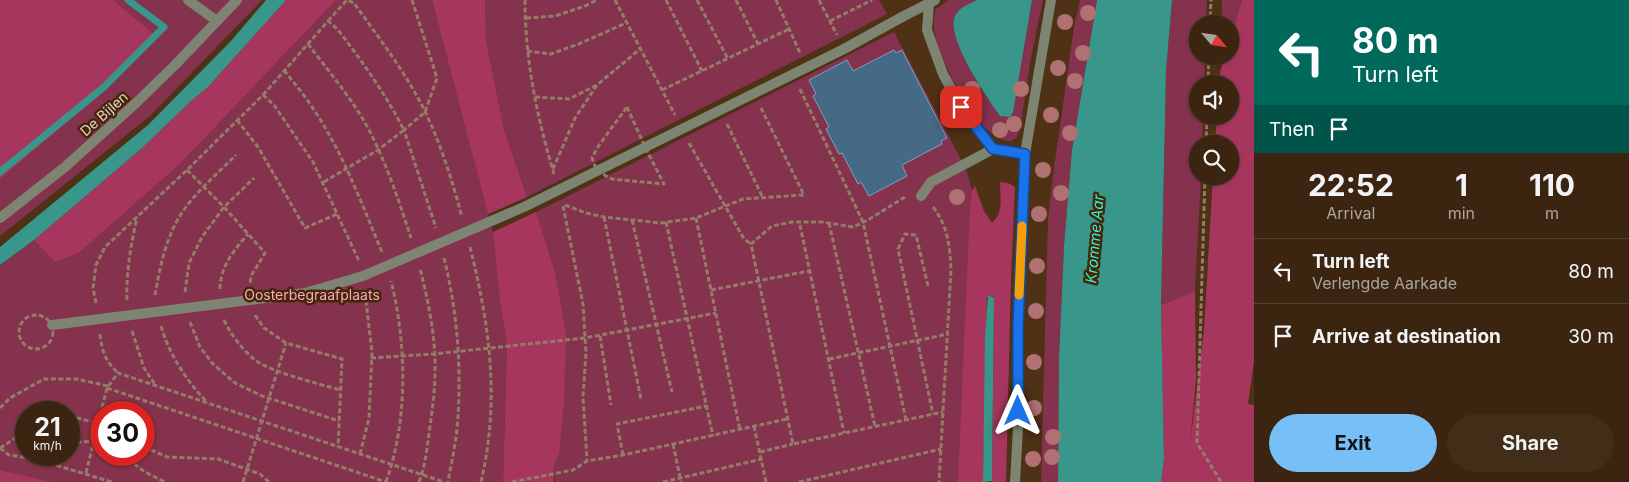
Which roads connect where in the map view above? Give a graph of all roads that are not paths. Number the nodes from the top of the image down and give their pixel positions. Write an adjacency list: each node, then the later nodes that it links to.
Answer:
1 (188, 0): 5 (street)
2 (237, 0): 5 (street, De Bijlen)
3 (1051, 0): 7 (street)
4 (932, 2): 6 (street); 10 (street)
5 (217, 21): 9 (street, De Bijlen)
6 (993, 149): 7 (street); 8 (street)
7 (1025, 154): 11 (street)
8 (921, 196)
9 (0, 218)
10 (52, 325)
11 (1016, 482)

